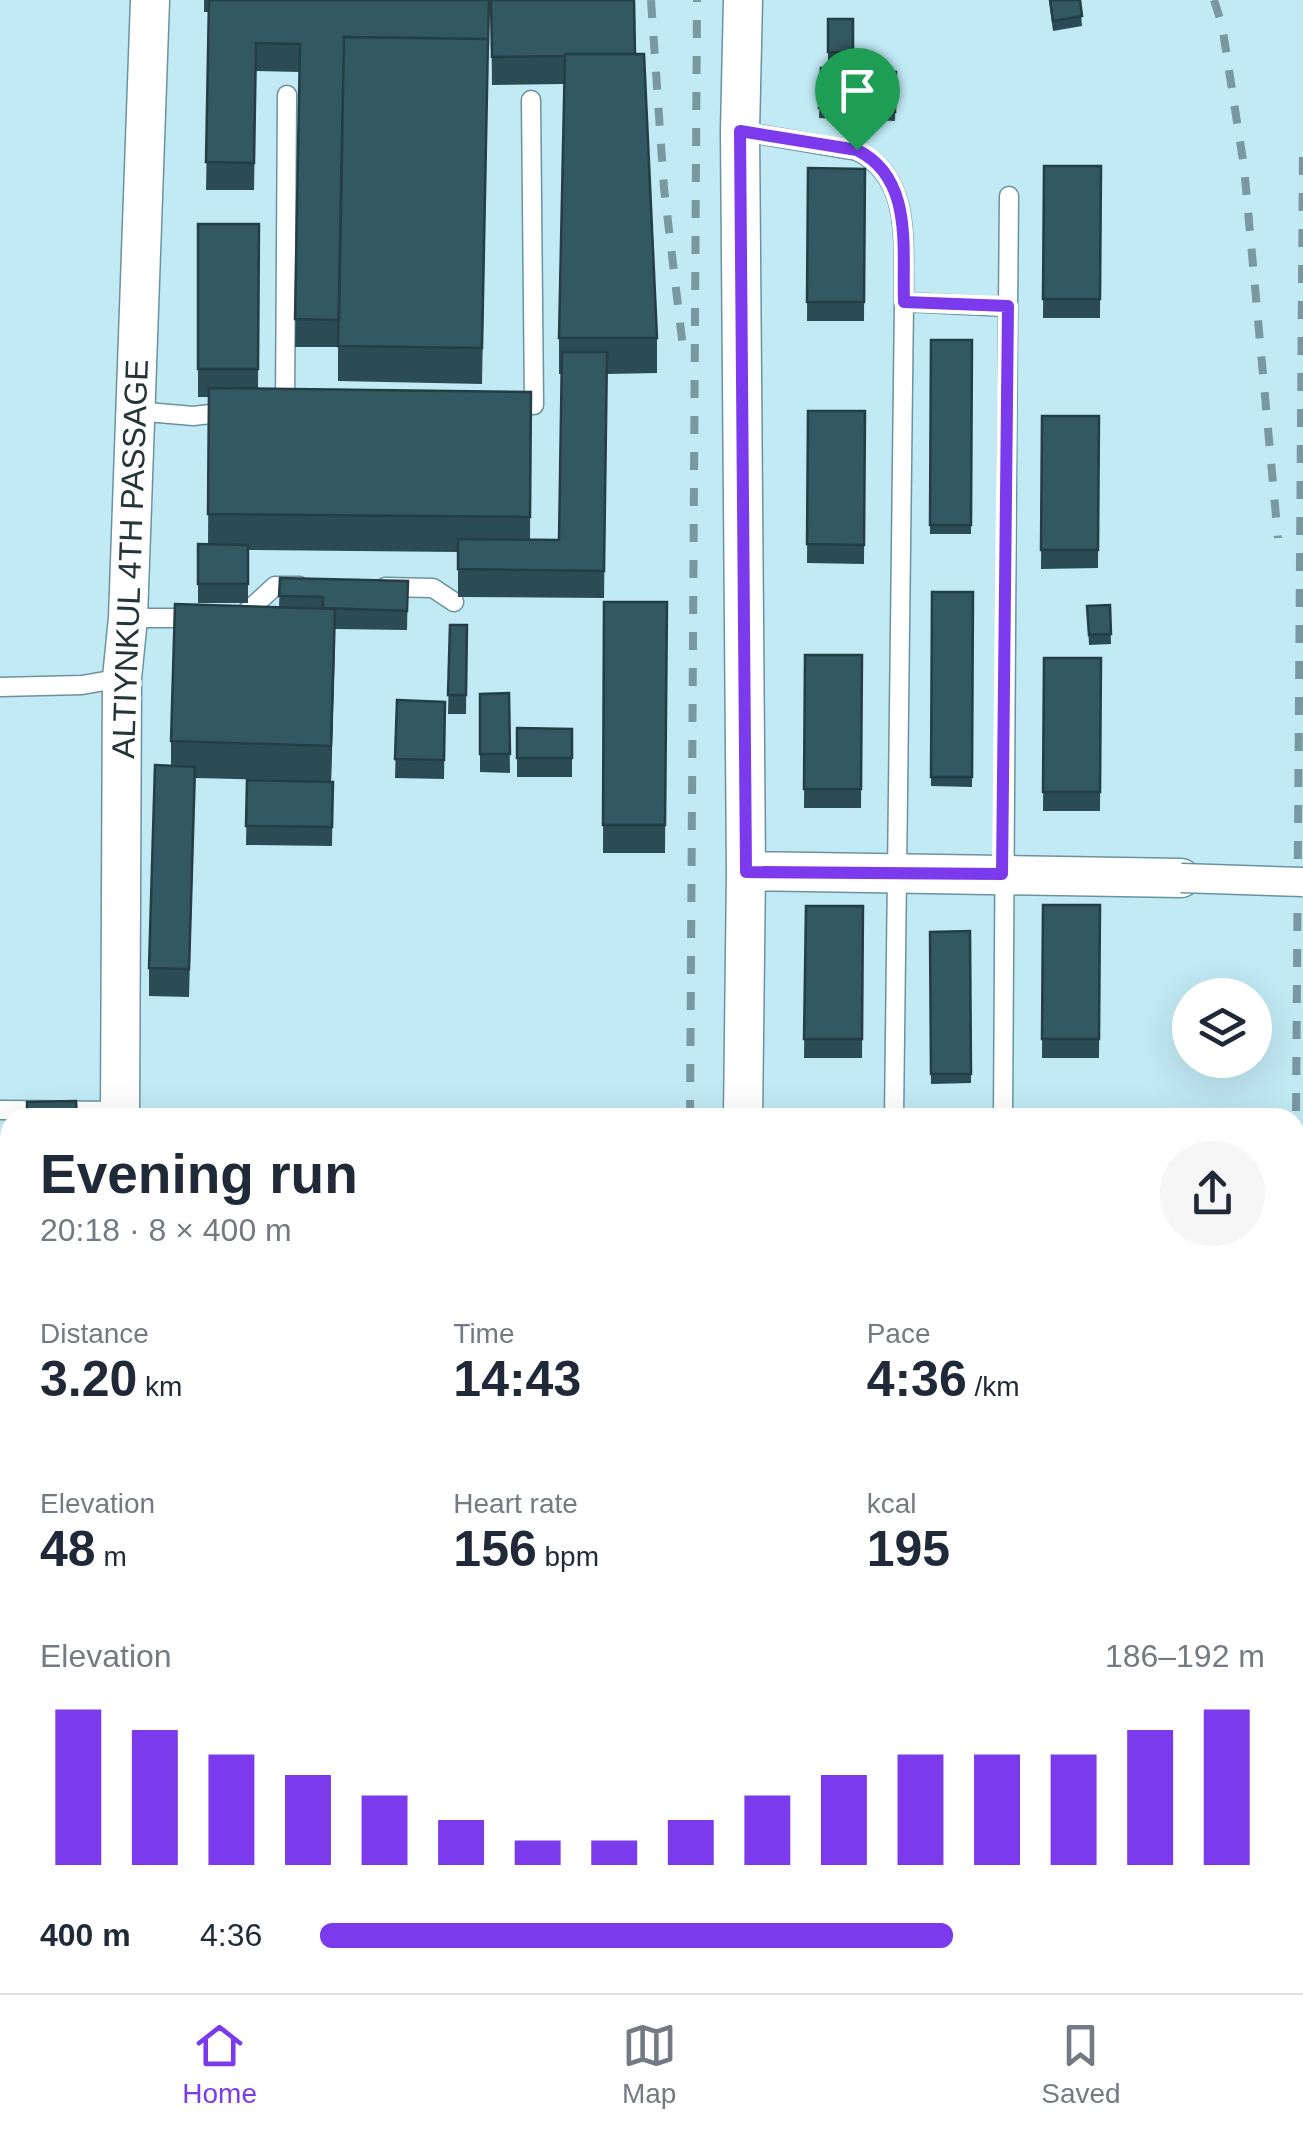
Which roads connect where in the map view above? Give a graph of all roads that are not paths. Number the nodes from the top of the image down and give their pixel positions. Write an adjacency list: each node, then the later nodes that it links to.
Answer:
1 (150, 0): 10 (street, ALTIYNKUL 4TH PASSAGE)
2 (743, 0): 5 (street)
3 (287, 95): 10 (lane)
4 (531, 100): 9 (lane)
5 (740, 131): 7 (lane); 17 (street)
6 (1008, 196): 8 (lane)
7 (904, 302): 8 (lane); 18 (lane)
8 (1008, 306): 19 (lane)
9 (496, 406)
10 (136, 411): 14 (street, ALTIYNKUL 4TH PASSAGE)
11 (314, 586): 14 (lane)
12 (374, 587): 13 (lane)
13 (454, 602)
14 (128, 618): 15 (street, ALTIYNKUL 4TH PASSAGE)
15 (122, 678): 16 (lane); 22 (street, ALTIYNKUL 4TH PASSAGE)
16 (0, 687)
17 (746, 872): 18 (street); 23 (street)
18 (896, 874): 19 (street); 24 (lane)
19 (1002, 874): 20 (street); 25 (lane)
20 (1182, 878): 21 (street, bridge)
21 (1303, 882)
22 (120, 1108)
23 (743, 1108)
24 (894, 1108)
25 (1003, 1108)

